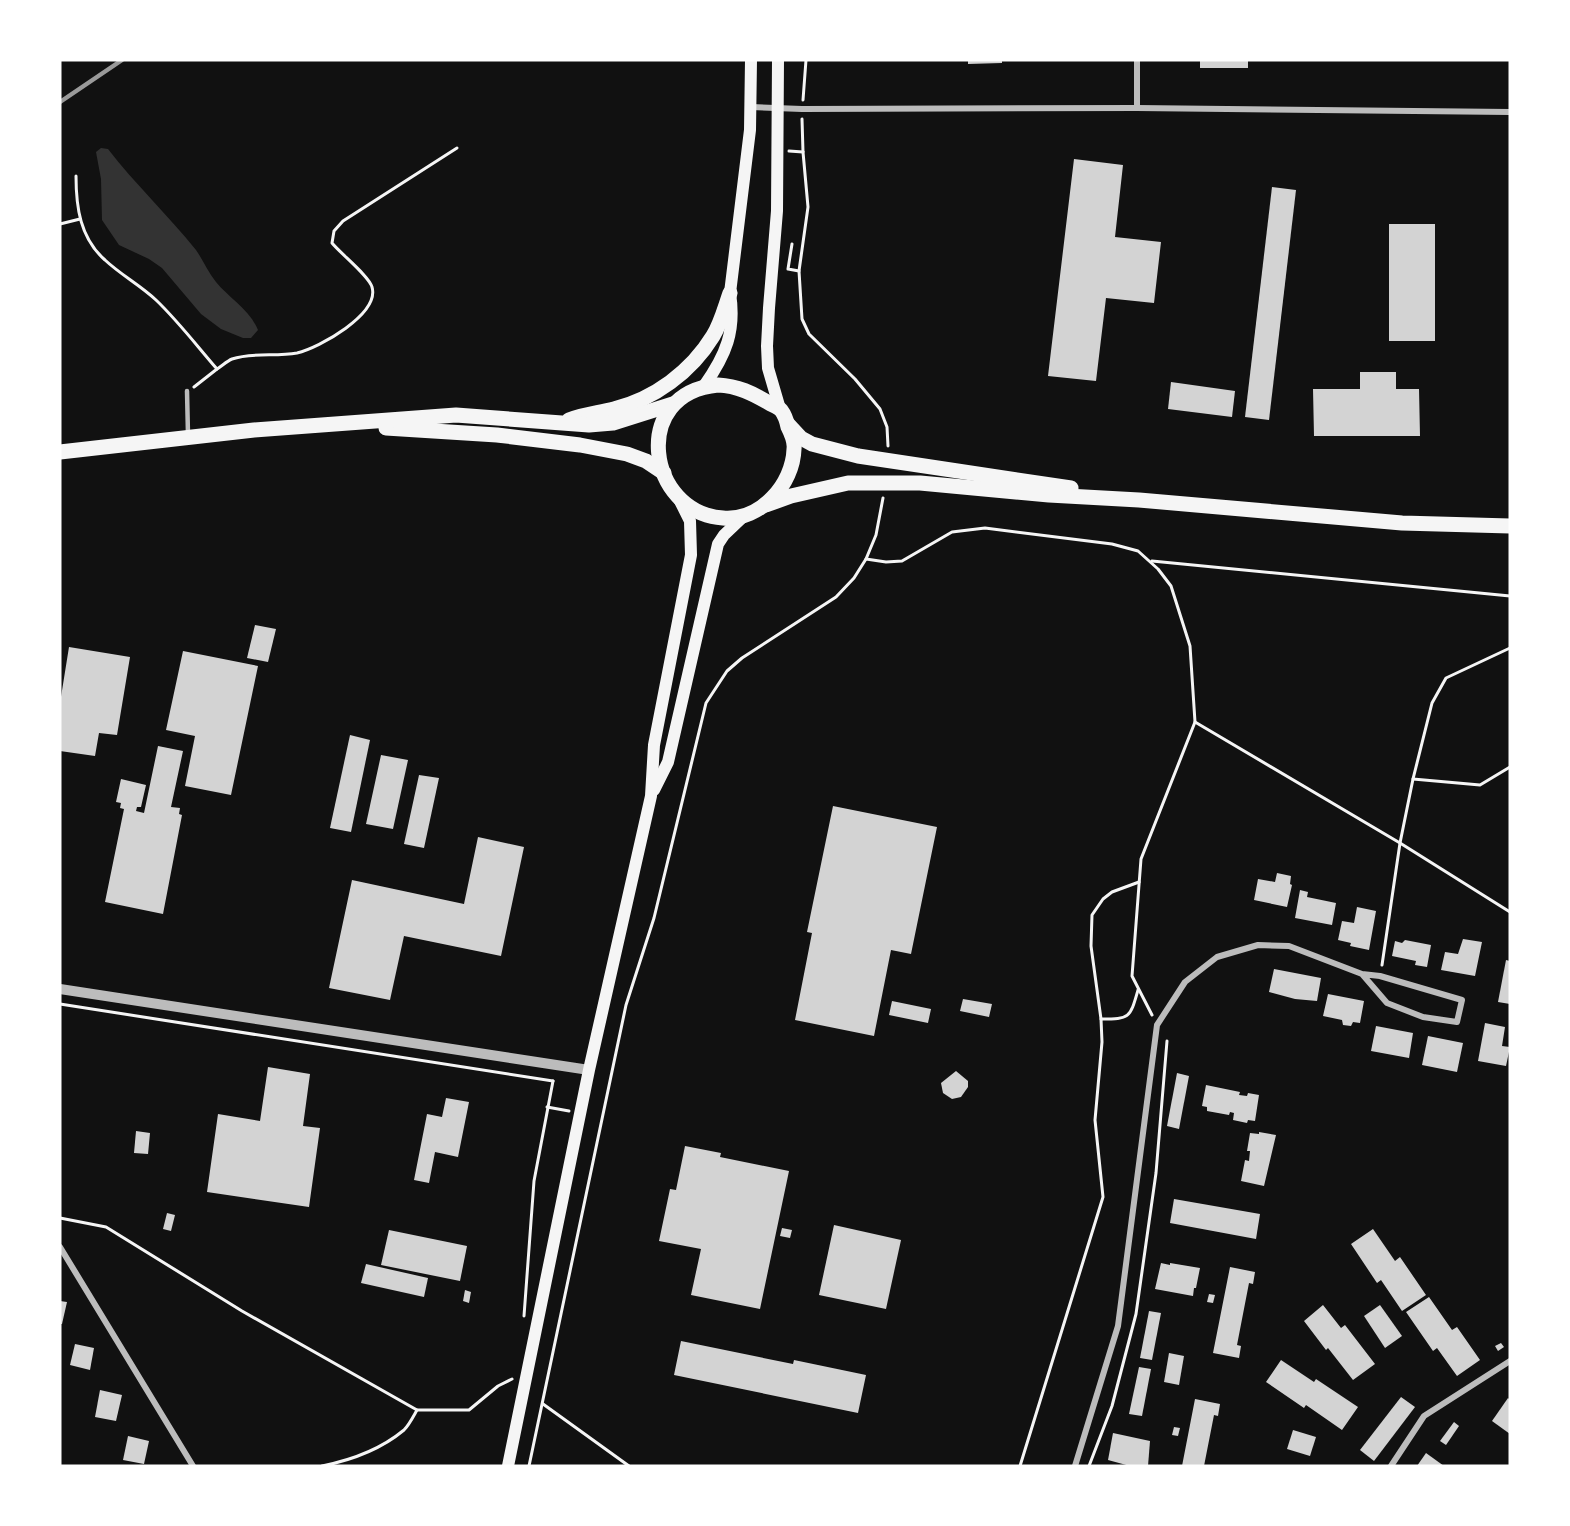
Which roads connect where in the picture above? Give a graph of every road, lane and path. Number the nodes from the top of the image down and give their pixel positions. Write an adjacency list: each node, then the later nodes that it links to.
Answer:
1 (751, 60): 5 (main road)
2 (778, 60): 7 (main road)
3 (806, 60): 8 (path)
4 (1137, 60): 6 (street)
5 (751, 107): 7 (street); 16 (main road)
6 (1137, 108): 8 (street); 9 (street)
7 (779, 109): 8 (street); 21 (main road)
8 (802, 109): 15 (path)
9 (1510, 112)
10 (457, 148): 17 (path)
11 (76, 176): 12 (path)
12 (80, 219): 13 (path); 17 (path)
13 (60, 224)
14 (792, 244): 15 (path)
15 (799, 271): 25 (path)
16 (730, 293): 18 (main road); 22 (highway)
17 (217, 369): 19 (path)
18 (704, 386): 20 (highway); 21 (highway)
19 (188, 391): 24 (lane)
20 (673, 404): 22 (highway); 27 (highway)
21 (784, 416): 30 (highway); 31 (highway)
22 (563, 422): 23 (highway)
23 (327, 424): 24 (highway); 27 (highway)
24 (188, 438): 26 (highway)
25 (888, 447)
26 (60, 452)
27 (664, 473): 29 (highway)
28 (884, 491): 34 (path)
29 (677, 495): 32 (highway); 41 (main road)
30 (1139, 500): 31 (highway); 33 (highway)
31 (766, 505): 32 (highway)
32 (746, 514): 41 (main road)
33 (1510, 526)
34 (866, 559): 35 (path); 62 (path)
35 (1150, 561): 36 (path); 38 (path)
36 (1510, 596)
37 (1510, 648): 40 (path)
38 (1195, 722): 42 (path); 43 (path)
39 (1510, 767): 40 (path)
40 (1413, 779): 42 (path)
41 (651, 796): 53 (main road)
42 (1400, 843): 44 (path); 46 (path)
43 (1139, 882): 48 (path); 50 (path)
44 (1510, 912)
45 (1362, 974): 46 (street); 46 (street); 51 (street)
46 (1380, 976)
47 (60, 989): 52 (street)
48 (1139, 989): 50 (path); 51 (path)
49 (60, 1004): 54 (path)
50 (1101, 1019): 69 (path)
51 (1157, 1025): 70 (street)
52 (554, 1065): 53 (street); 54 (path)
53 (589, 1070): 66 (main road)
54 (553, 1081): 57 (path)
55 (60, 1218): 63 (path)
56 (60, 1247): 64 (street)
57 (523, 1318)
58 (1510, 1361): 71 (street)
59 (514, 1369): 60 (path)
60 (512, 1379): 61 (path); 63 (path)
61 (510, 1390)
62 (542, 1404): 67 (path); 68 (path)
63 (417, 1410): 65 (path)
64 (193, 1466)
65 (322, 1466)
66 (508, 1466)
67 (529, 1466)
68 (629, 1466)
69 (1020, 1466)
70 (1075, 1466)
71 (1391, 1466)

